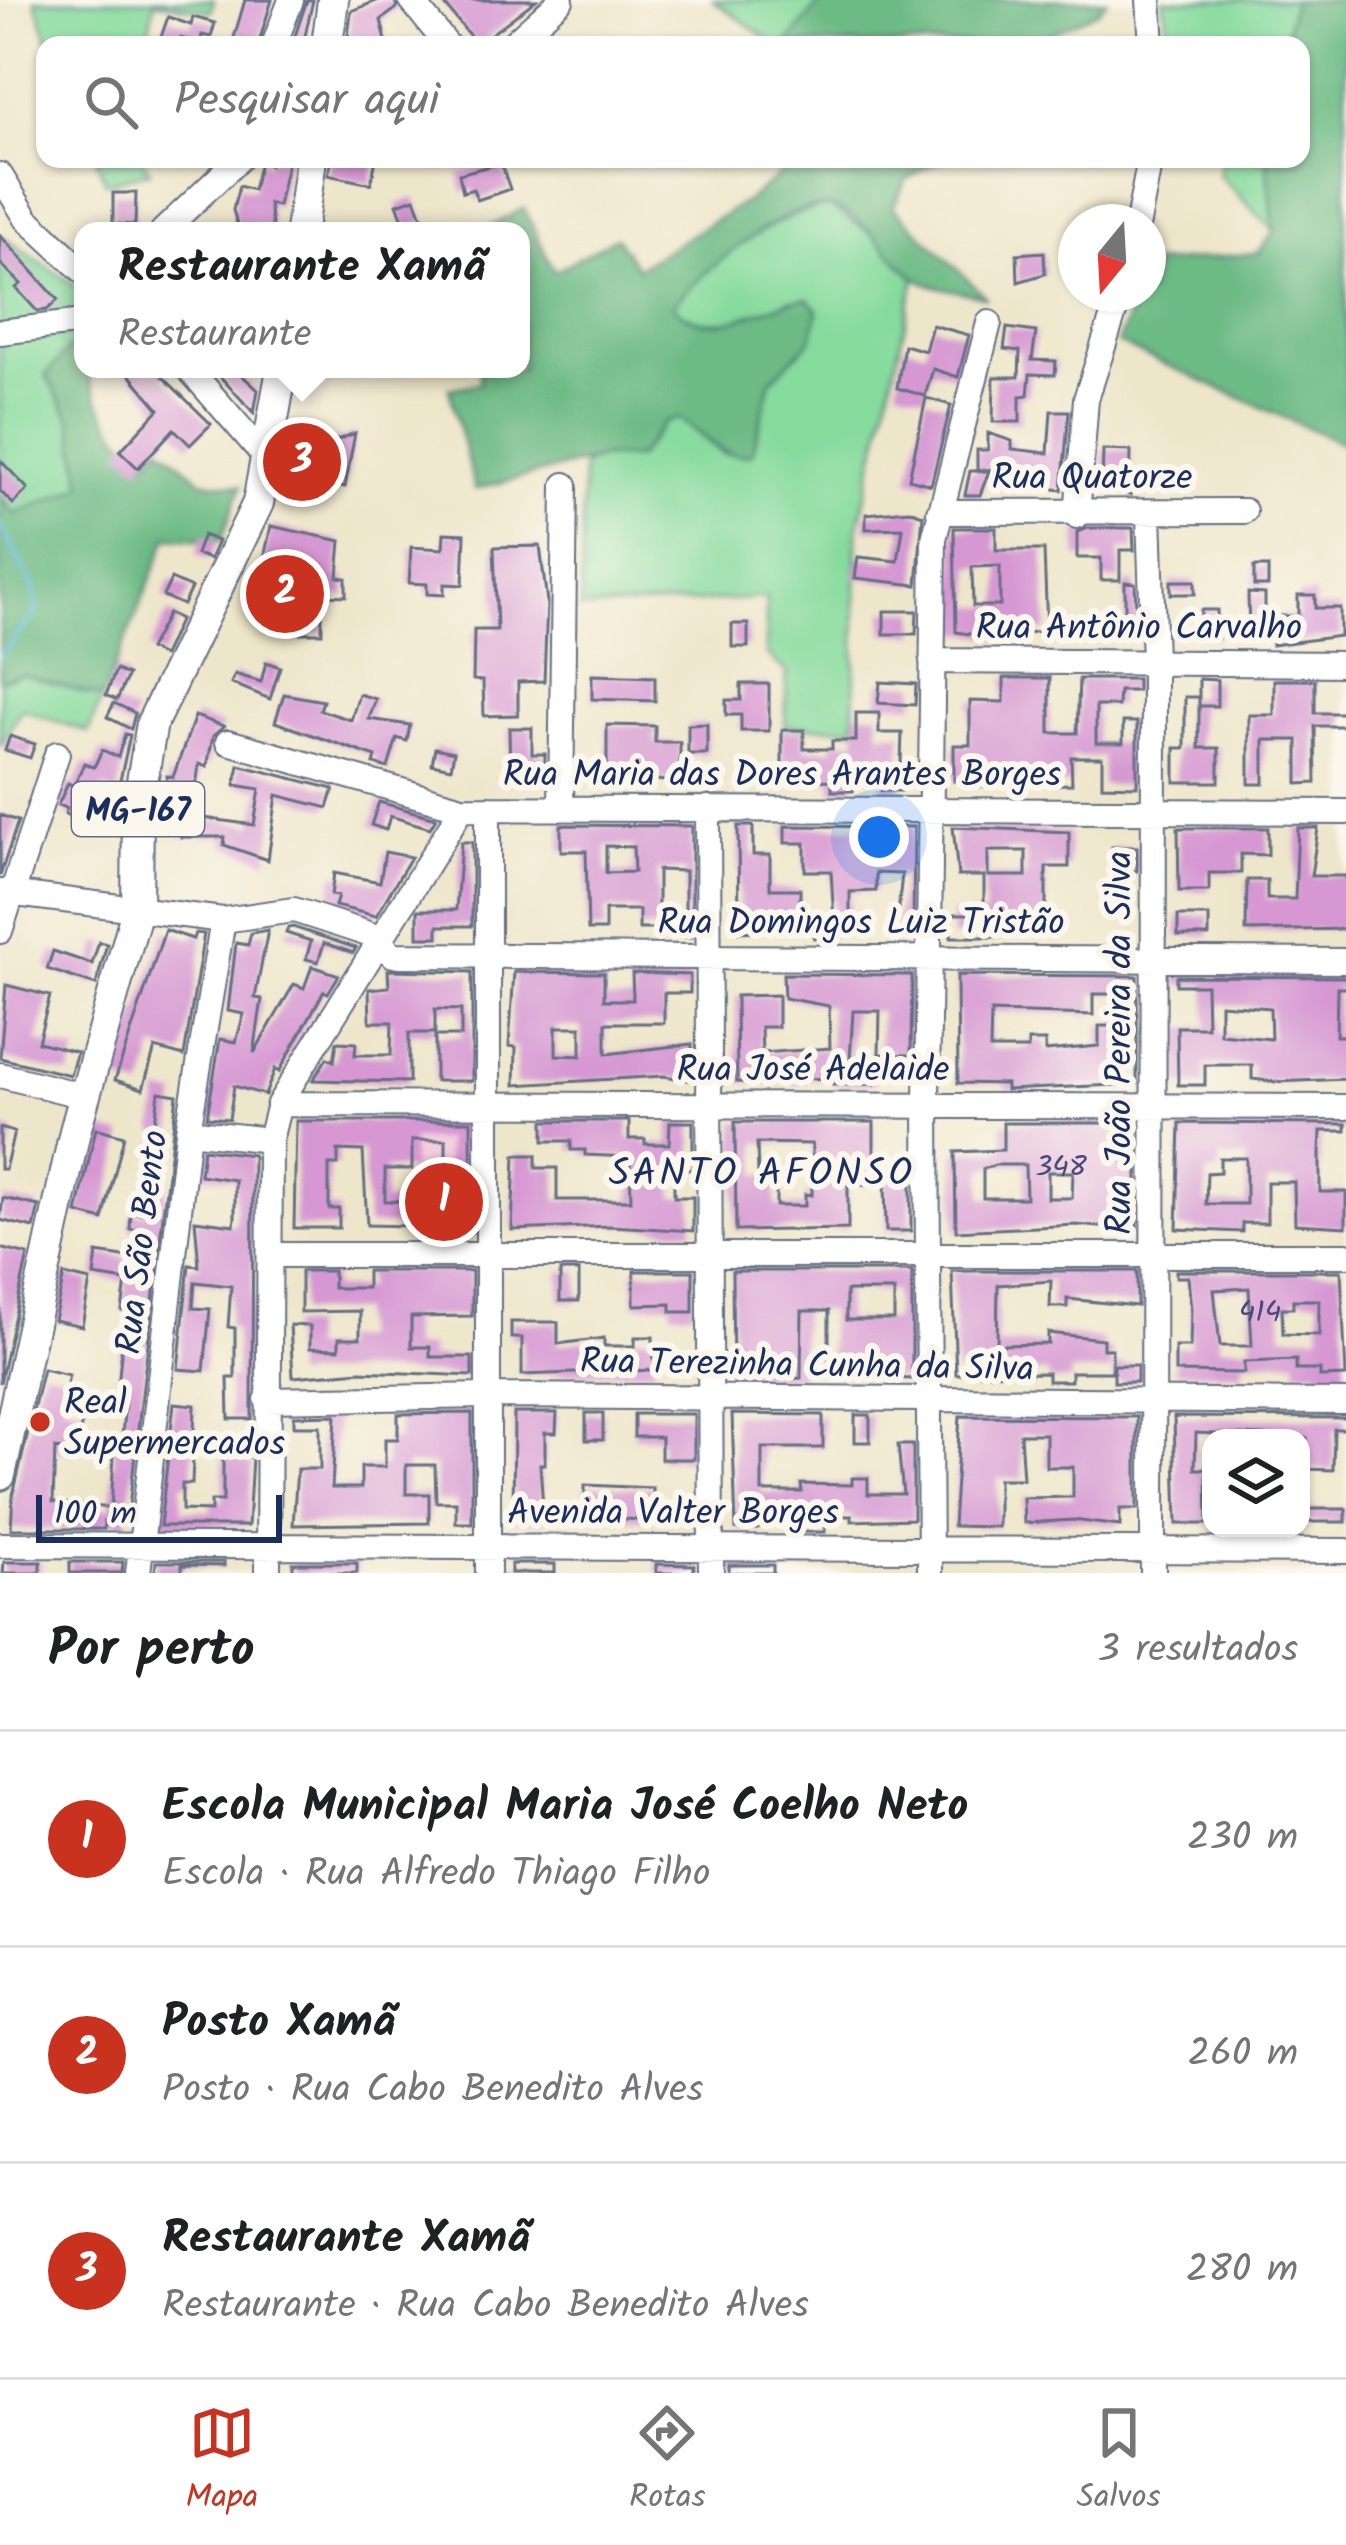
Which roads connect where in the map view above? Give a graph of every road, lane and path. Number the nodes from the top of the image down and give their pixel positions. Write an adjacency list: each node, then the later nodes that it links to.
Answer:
1 (291, 0): 6 (street)
2 (333, 0): 7 (main road)
3 (412, 0): 8 (street)
4 (561, 0): 9 (street)
5 (1149, 0): 10 (street)
6 (277, 36)
7 (328, 36)
8 (440, 36)
9 (521, 36)
10 (1152, 36)
11 (230, 168): 16 (street)
12 (310, 168): 17 (main road)
13 (1148, 168): 15 (street)
14 (0, 175): 18 (street)
15 (1141, 204)
16 (172, 222)
17 (302, 222)
18 (74, 263)
19 (1114, 312): 30 (street)
20 (988, 322): 28 (street)
21 (74, 323): 22 (street)
22 (0, 332)
23 (197, 378): 25 (street)
24 (281, 378): 25 (main road, MG-167)
25 (268, 460): 44 (main road, MG-167)
26 (565, 485): 38 (street)
27 (1244, 511): 29 (street, Rua Quatorze)
28 (939, 512): 30 (street, Rua Quatorze); 31 (street)
29 (1149, 514): 30 (street, Rua Quatorze); 32 (street, Rua João Pereira da Silva)
30 (1077, 515)
31 (932, 661): 32 (street, Rua Antônio Carvalho); 40 (street)
32 (1154, 661): 33 (street, Rua Antônio Carvalho); 41 (street, Rua João Pereira da Silva)
33 (1346, 664)
34 (228, 742): 36 (street, Rua Maria das Dores Arantes Borges)
35 (56, 754): 43 (street)
36 (462, 808): 37 (street, Rua Maria das Dores Arantes Borges); 47 (street)
37 (488, 808): 38 (street, Rua Maria das Dores Arantes Borges); 48 (street)
38 (561, 808): 39 (street, Rua Maria das Dores Arantes Borges)
39 (708, 808): 40 (street, Rua Maria das Dores Arantes Borges); 51 (street)
40 (929, 809): 41 (street, Rua Maria das Dores Arantes Borges); 49 (street)
41 (1153, 811): 42 (street, Rua Maria das Dores Arantes Borges); 50 (street, Rua João Pereira da Silva)
42 (1346, 812)
43 (4, 893): 44 (street, Rua Domingos Luiz Tristão); 46 (street)
44 (137, 910): 45 (street, Rua Domingos Luiz Tristão); 54 (main road, MG-167)
45 (223, 920): 47 (street, Rua Domingos Luiz Tristão); 61 (street, Rua São Bento)
46 (0, 931)
47 (380, 944): 48 (street, Rua Domingos Luiz Tristão); 56 (street)
48 (491, 955): 51 (street, Rua Domingos Luiz Tristão); 55 (street)
49 (930, 956): 50 (street, Rua Domingos Luiz Tristão); 51 (street, Rua Domingos Luiz Tristão); 58 (street)
50 (1150, 957): 52 (street, Rua Domingos Luiz Tristão); 60 (street, Rua João Pereira da Silva)
51 (712, 958): 57 (street)
52 (1346, 961)
53 (0, 1075): 54 (street)
54 (84, 1096): 70 (main road, MG-167)
55 (487, 1103): 56 (street, Rua José Adelaide); 57 (street, Rua José Adelaide); 63 (street)
56 (279, 1104): 62 (street)
57 (711, 1104): 58 (street, Rua José Adelaide); 64 (street)
58 (927, 1104): 60 (street, Rua José Adelaide); 65 (street)
59 (1346, 1107): 60 (street, Rua José Adelaide)
60 (1152, 1108): 67 (street, Rua João Pereira da Silva)
61 (188, 1131): 62 (street); 78 (street, Rua São Bento)
62 (270, 1140): 66 (street)
63 (487, 1252): 64 (street); 66 (street); 69 (street)
64 (710, 1253): 65 (street); 72 (street)
65 (931, 1253): 67 (street); 73 (street)
66 (270, 1255): 71 (street)
67 (1155, 1255): 68 (street); 74 (street, Rua João Pereira da Silva)
68 (1346, 1255)
69 (487, 1396): 71 (street, Rua Terezinha Cunha da Silva); 72 (street, Rua Terezinha Cunha da Silva); 80 (street)
70 (9, 1397): 76 (main road, MG-167)
71 (267, 1400): 79 (street)
72 (711, 1400): 73 (street, Rua Terezinha Cunha da Silva); 82 (street)
73 (928, 1401): 74 (street, Rua Terezinha Cunha da Silva); 83 (street)
74 (1152, 1401): 75 (street, Rua Terezinha Cunha da Silva); 84 (street, Rua João Pereira da Silva)
75 (1346, 1402)
76 (0, 1474)
77 (0, 1545): 78 (street, Avenida Valter Borges)
78 (141, 1545): 79 (street, Avenida Valter Borges); 85 (street, Rua São Bento)
79 (268, 1545): 80 (street, Avenida Valter Borges); 86 (street)
80 (487, 1546): 82 (street, Avenida Valter Borges); 87 (street)
81 (1346, 1551): 84 (street, Avenida Valter Borges)
82 (711, 1561): 83 (street, Avenida Valter Borges)
83 (930, 1561): 84 (street, Avenida Valter Borges)
84 (1154, 1562)
85 (138, 1573)
86 (268, 1573)
87 (488, 1573)

